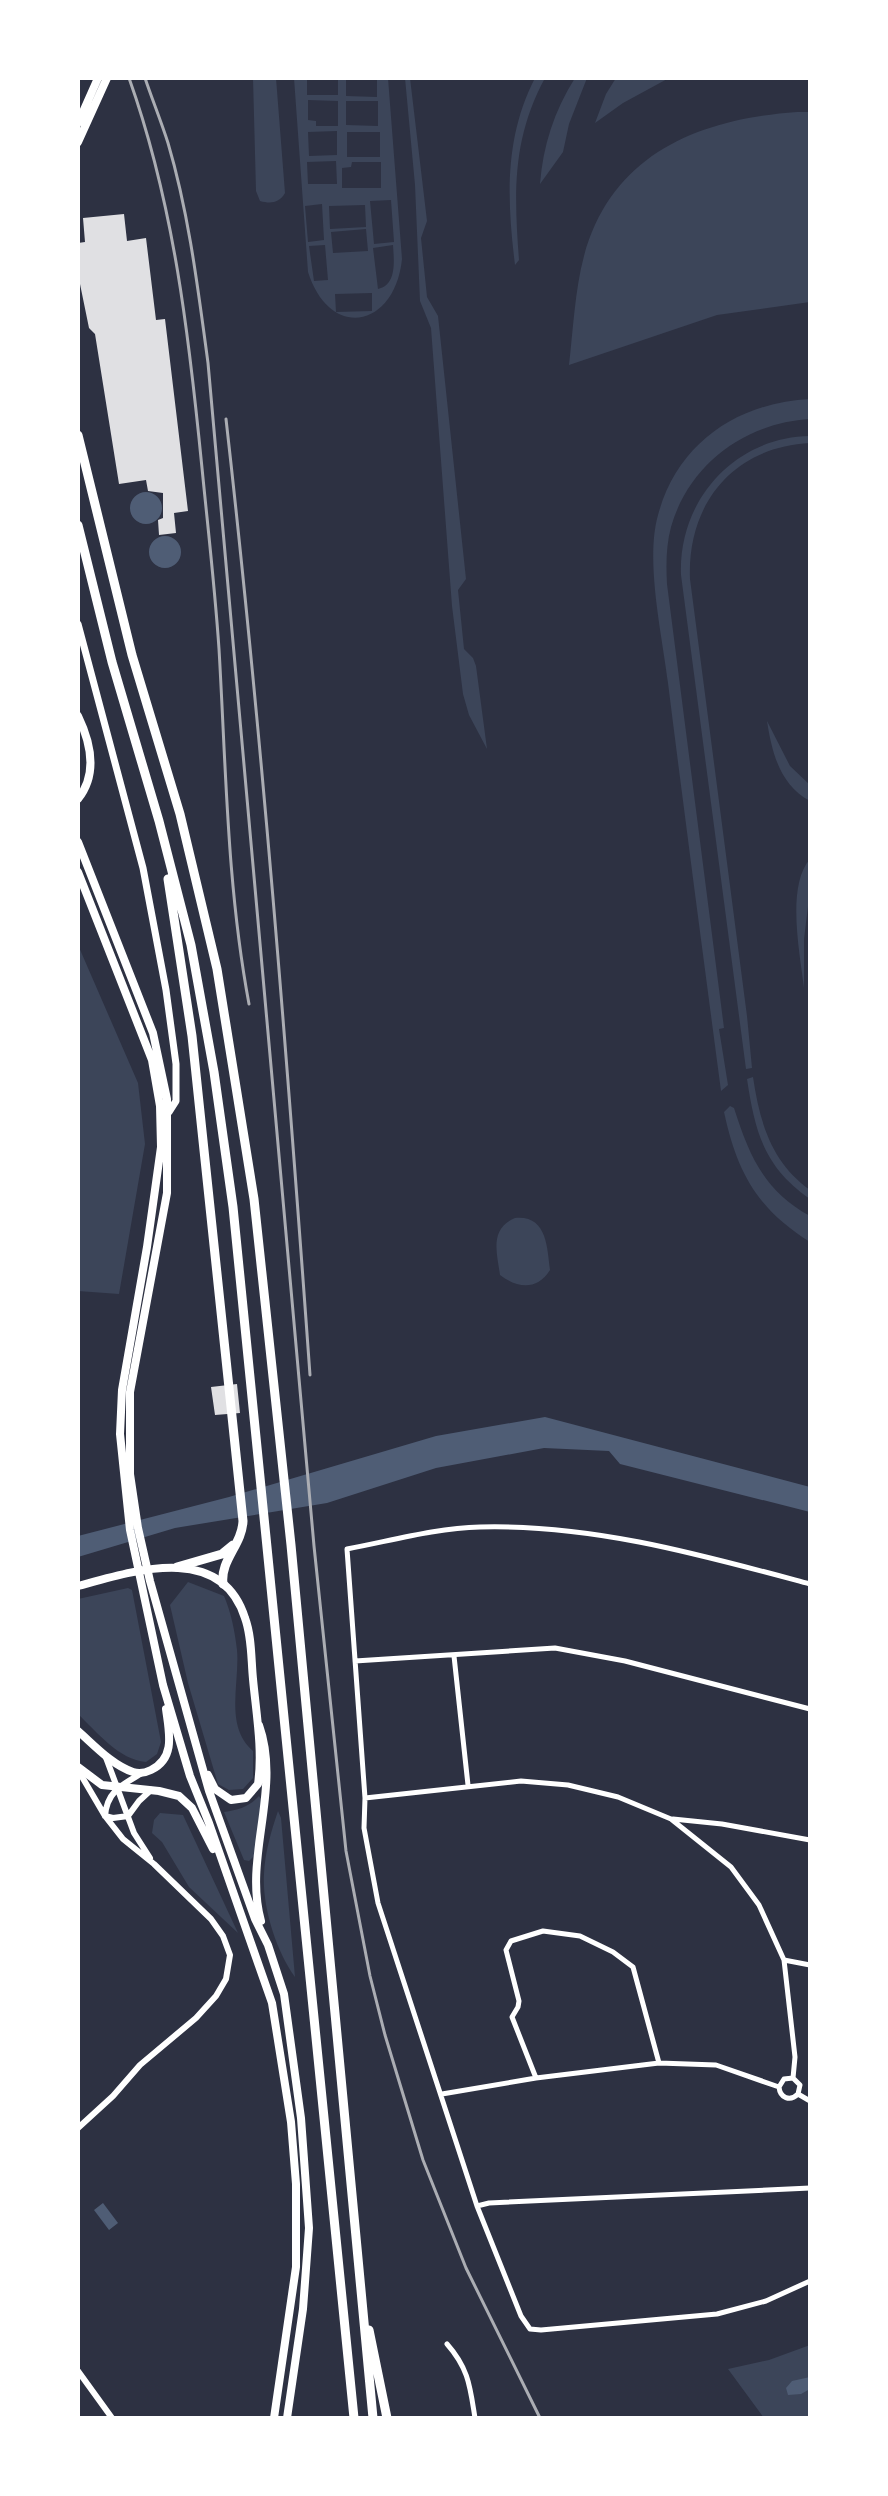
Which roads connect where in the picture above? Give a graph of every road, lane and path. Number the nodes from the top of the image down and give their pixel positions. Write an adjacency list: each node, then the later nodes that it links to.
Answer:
1 (98, 78): 3 (main road)
2 (107, 78): 4 (main road)
3 (78, 123)
4 (78, 142)
5 (78, 435): 56 (highway)
6 (78, 525): 10 (highway)
7 (78, 624): 13 (main road)
8 (78, 716): 9 (main road)
9 (78, 798)
10 (159, 821): 15 (highway); 62 (highway)
11 (78, 842): 13 (main road)
12 (78, 872): 14 (main road)
13 (169, 1112): 14 (main road)
14 (127, 1475): 17 (main road)
15 (238, 1540): 16 (highway); 18 (highway)
16 (177, 1567): 18 (main road); 20 (main road)
17 (146, 1582): 23 (main road); 28 (main road)
18 (223, 1584): 25 (main road)
19 (810, 1584): 22 (street)
20 (78, 1586)
21 (454, 1656): 22 (street); 24 (street); 31 (street)
22 (355, 1661): 34 (street)
23 (163, 1685): 30 (main road); 41 (main road)
24 (810, 1709)
25 (257, 1718): 28 (main road); 42 (main road)
26 (78, 1731): 27 (main road)
27 (104, 1754): 30 (main road); 32 (street)
28 (202, 1763): 42 (main road)
29 (78, 1768): 32 (main road); 35 (street)
30 (142, 1773): 32 (street)
31 (468, 1785): 34 (street); 37 (street)
32 (118, 1787): 33 (main road); 35 (street); 36 (street)
33 (151, 1790): 36 (street); 41 (main road)
34 (365, 1798): 49 (street)
35 (105, 1816): 36 (street); 40 (street)
36 (128, 1816): 40 (street)
37 (671, 1819): 39 (street); 43 (street)
38 (810, 1832): 39 (street)
39 (809, 1840)
40 (154, 1864): 52 (street)
41 (231, 1886): 60 (main road)
42 (268, 1945): 61 (main road)
43 (784, 1960): 44 (street); 47 (street)
44 (810, 1965)
45 (659, 2063): 46 (street); 46 (street); 48 (street)
46 (536, 2078): 49 (street)
47 (793, 2078): 48 (street); 50 (street)
48 (779, 2087): 50 (street)
49 (442, 2094): 54 (street)
50 (798, 2094): 51 (street)
51 (810, 2101)
52 (78, 2128)
53 (810, 2188): 54 (street)
54 (477, 2206): 55 (street)
55 (810, 2281)
56 (362, 2299): 63 (highway); 64 (highway)
57 (447, 2344): 65 (street)
58 (78, 2371): 59 (street)
59 (112, 2418)
60 (274, 2418)
61 (287, 2418)
62 (354, 2418)
63 (373, 2418)
64 (387, 2418)
65 (475, 2418)

